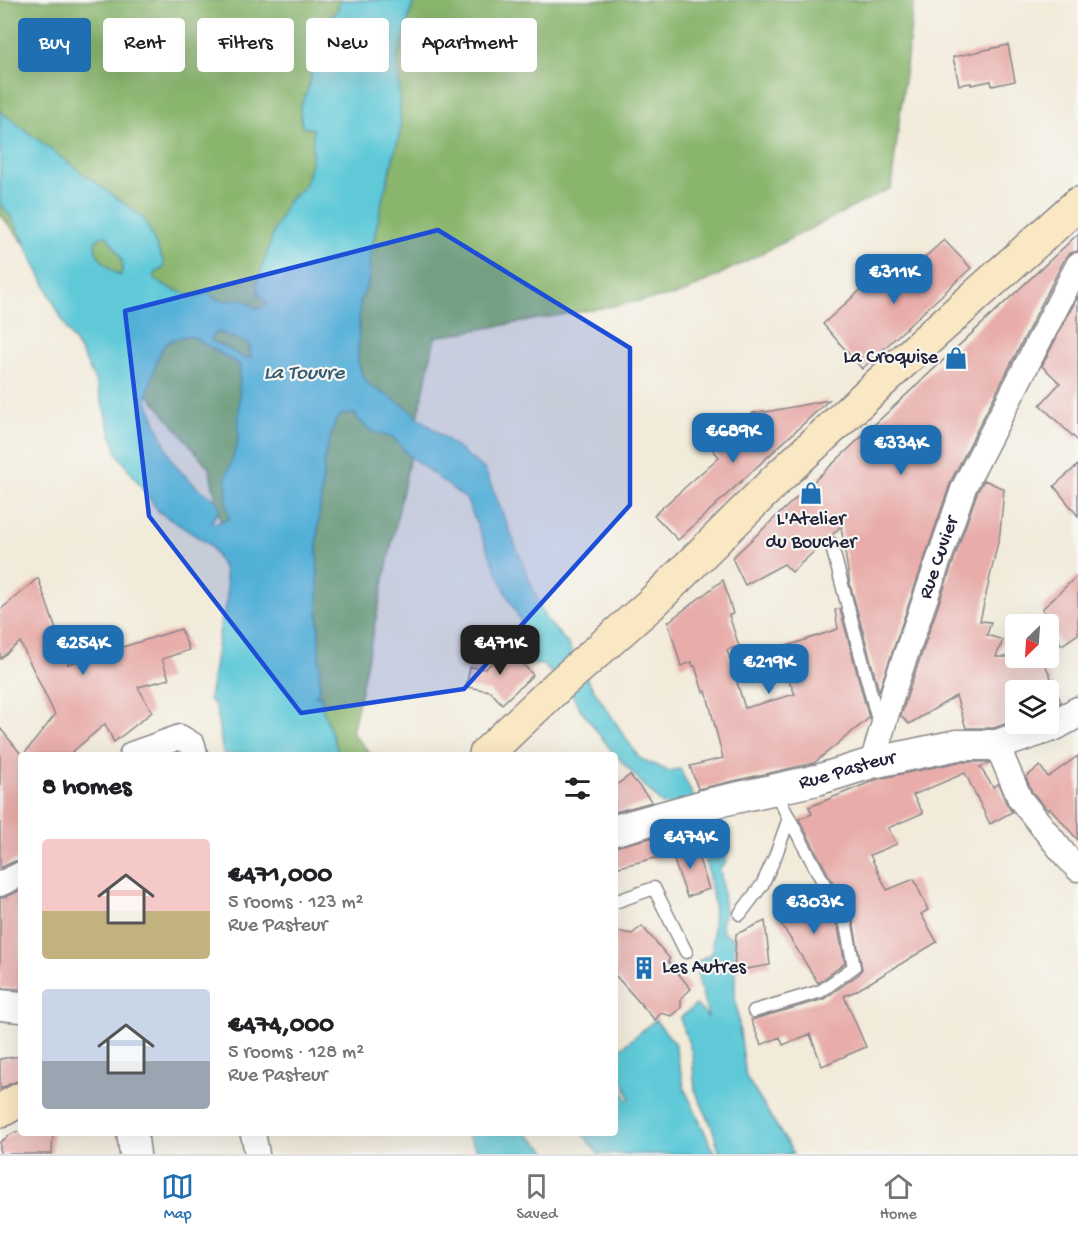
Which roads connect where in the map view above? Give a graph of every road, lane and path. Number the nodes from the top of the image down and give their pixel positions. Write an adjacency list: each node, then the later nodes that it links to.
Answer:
1 (1078, 204): 9 (main road)
2 (1078, 265): 5 (street, Rue Cuvier)
3 (831, 543): 5 (lane)
4 (1078, 712): 6 (street, Rue Pasteur)
5 (881, 731): 10 (street, Rue Cuvier)
6 (997, 745): 10 (street, Rue Pasteur); 14 (street)
7 (138, 752): 8 (street)
8 (195, 752)
9 (488, 752)
10 (872, 763): 11 (street, Rue Pasteur)
11 (774, 790): 12 (lane); 13 (street, Rue Pasteur)
12 (789, 819): 18 (lane); 22 (lane)
13 (618, 829)
14 (1078, 869)
15 (18, 875): 16 (street)
16 (0, 884)
17 (618, 901): 19 (lane)
18 (740, 915)
19 (686, 952)
20 (0, 1005): 21 (street)
21 (18, 1007)
22 (754, 1011)
23 (18, 1101): 24 (main road)
24 (0, 1111)
25 (18, 1120): 26 (main road)
26 (0, 1130)
27 (133, 1136): 29 (street)
28 (253, 1136): 30 (street)
29 (135, 1154)
30 (257, 1154)

